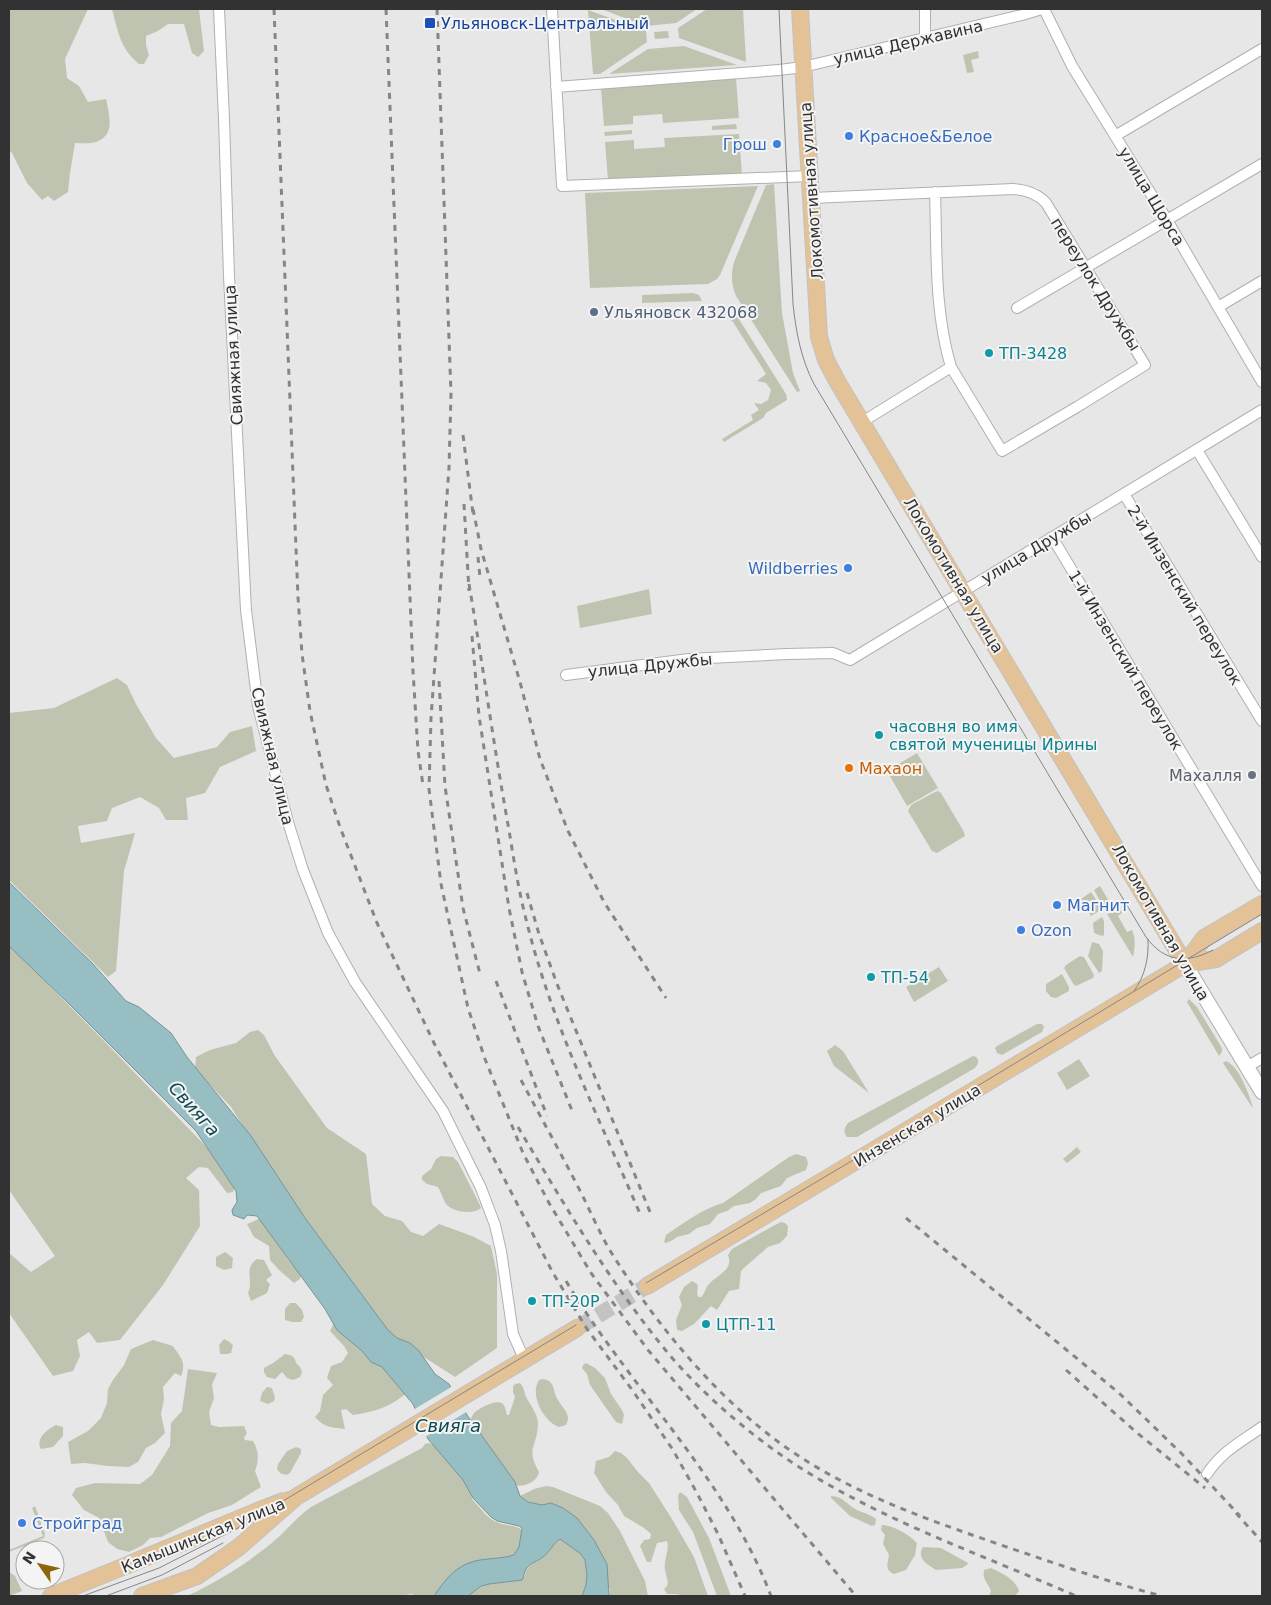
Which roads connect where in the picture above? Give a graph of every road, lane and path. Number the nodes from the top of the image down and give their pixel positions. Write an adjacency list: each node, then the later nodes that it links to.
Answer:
1 (219, 9): 40 (street, Свияжная улица)
2 (552, 9): 9 (street)
3 (800, 9): 8 (main road, Локомотивная улица)
4 (924, 9): 6 (street)
5 (1043, 9): 6 (street, улица Державина); 10 (street, улица Щорса)
6 (925, 38): 8 (street, улица Державина)
7 (1262, 48): 10 (street)
8 (803, 67): 9 (street, улица Державина); 12 (main road, Локомотивная улица)
9 (556, 86): 12 (street)
10 (1115, 136): 15 (street, улица Щорса)
11 (1262, 164): 15 (street)
12 (810, 176): 14 (main road, Локомотивная улица)
13 (935, 192): 14 (street, переулок Дружбы); 16 (street, переулок Дружбы); 20 (street, переулок Дружбы)
14 (812, 198): 23 (main road, Локомотивная улица)
15 (1167, 220): 16 (street); 18 (street, улица Щорса)
16 (1086, 268): 19 (street); 20 (street, переулок Дружбы)
17 (1262, 281): 18 (street)
18 (1218, 307): 21 (street, улица Щорса)
19 (1017, 308)
20 (951, 367): 23 (street)
21 (1262, 382)
22 (1262, 410): 24 (street, улица Дружбы)
23 (862, 422): 28 (main road, Локомотивная улица)
24 (1198, 450): 25 (street, улица Дружбы); 27 (street)
25 (1124, 494): 26 (street, улица Дружбы); 30 (street, 2-й Инзенский переулок)
26 (1052, 537): 28 (street, улица Дружбы); 31 (street, 1-й Инзенский переулок)
27 (1262, 557)
28 (963, 591): 29 (street, улица Дружбы); 34 (main road, Локомотивная улица)
29 (566, 675)
30 (1262, 721)
31 (1262, 886)
32 (1262, 904): 34 (main road, Инзенская улица)
33 (1262, 931): 34 (main road, Инзенская улица)
34 (1185, 964): 36 (main road, Локомотивная улица); 38 (main road, Инзенская улица)
35 (1262, 1058): 36 (street)
36 (1247, 1067): 37 (main road, Локомотивная улица)
37 (1262, 1092)
38 (647, 1286)
39 (578, 1328): 40 (main road)
40 (524, 1359): 43 (main road)
41 (1262, 1426): 42 (street)
42 (1207, 1474)
43 (296, 1497): 44 (main road, Камышинская улица); 45 (main road, Камышинская улица)
44 (51, 1596)
45 (142, 1596)

